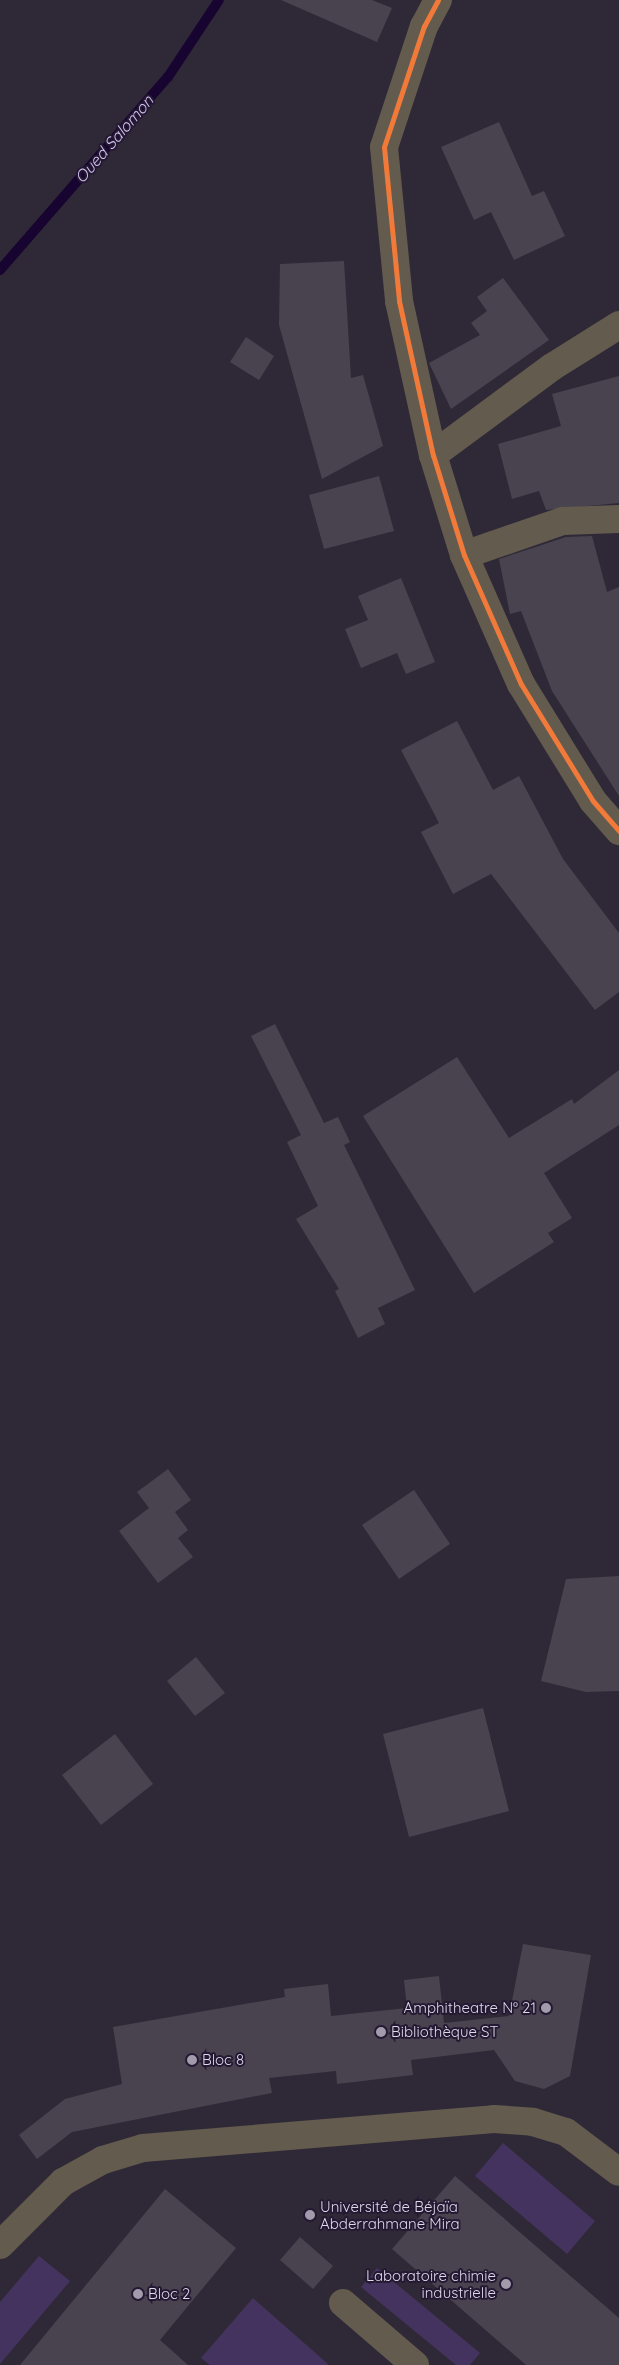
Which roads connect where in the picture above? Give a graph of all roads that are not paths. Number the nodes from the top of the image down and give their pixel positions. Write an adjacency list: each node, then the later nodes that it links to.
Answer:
1 (438, 0): 3 (street)
2 (619, 325): 3 (street)
3 (432, 455): 5 (street)
4 (619, 519): 5 (street)
5 (464, 555): 6 (street)
6 (619, 831)
7 (619, 2172): 8 (street)
8 (0, 2245)
9 (343, 2303): 10 (street)
10 (415, 2365)

